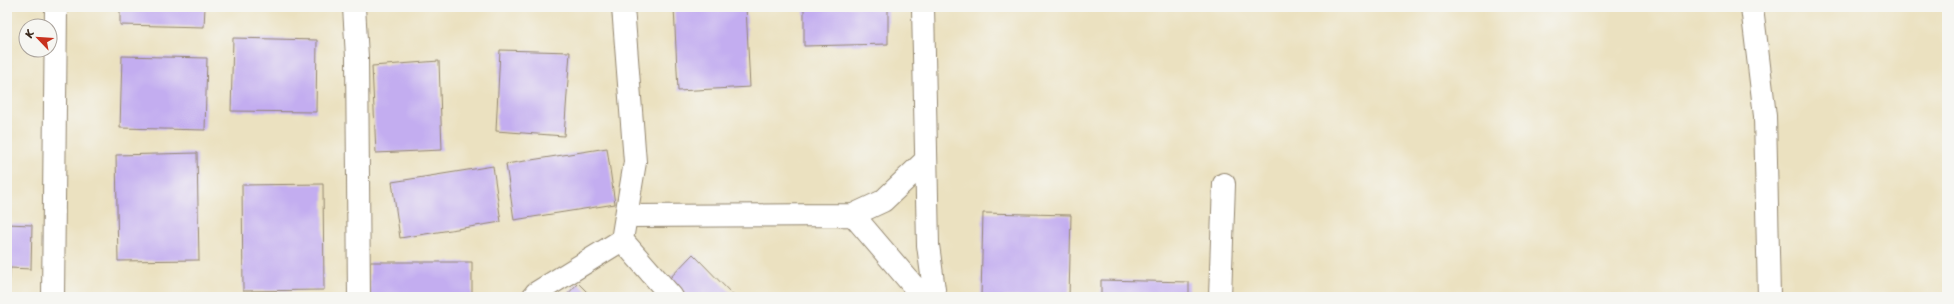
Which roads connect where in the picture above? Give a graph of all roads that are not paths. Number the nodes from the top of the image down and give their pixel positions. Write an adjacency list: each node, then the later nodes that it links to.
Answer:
1 (56, 7): 11 (street)
2 (354, 7): 12 (street)
3 (622, 7): 9 (street)
4 (923, 7): 6 (street)
5 (1752, 7): 18 (street)
6 (926, 160): 8 (street); 16 (street)
7 (1224, 184): 17 (street)
8 (853, 215): 9 (street); 15 (street)
9 (627, 216): 10 (street)
10 (622, 240): 13 (street); 14 (street)
11 (53, 297)
12 (359, 297)
13 (533, 297)
14 (672, 297)
15 (923, 297)
16 (935, 297)
17 (1220, 297)
18 (1769, 297)

